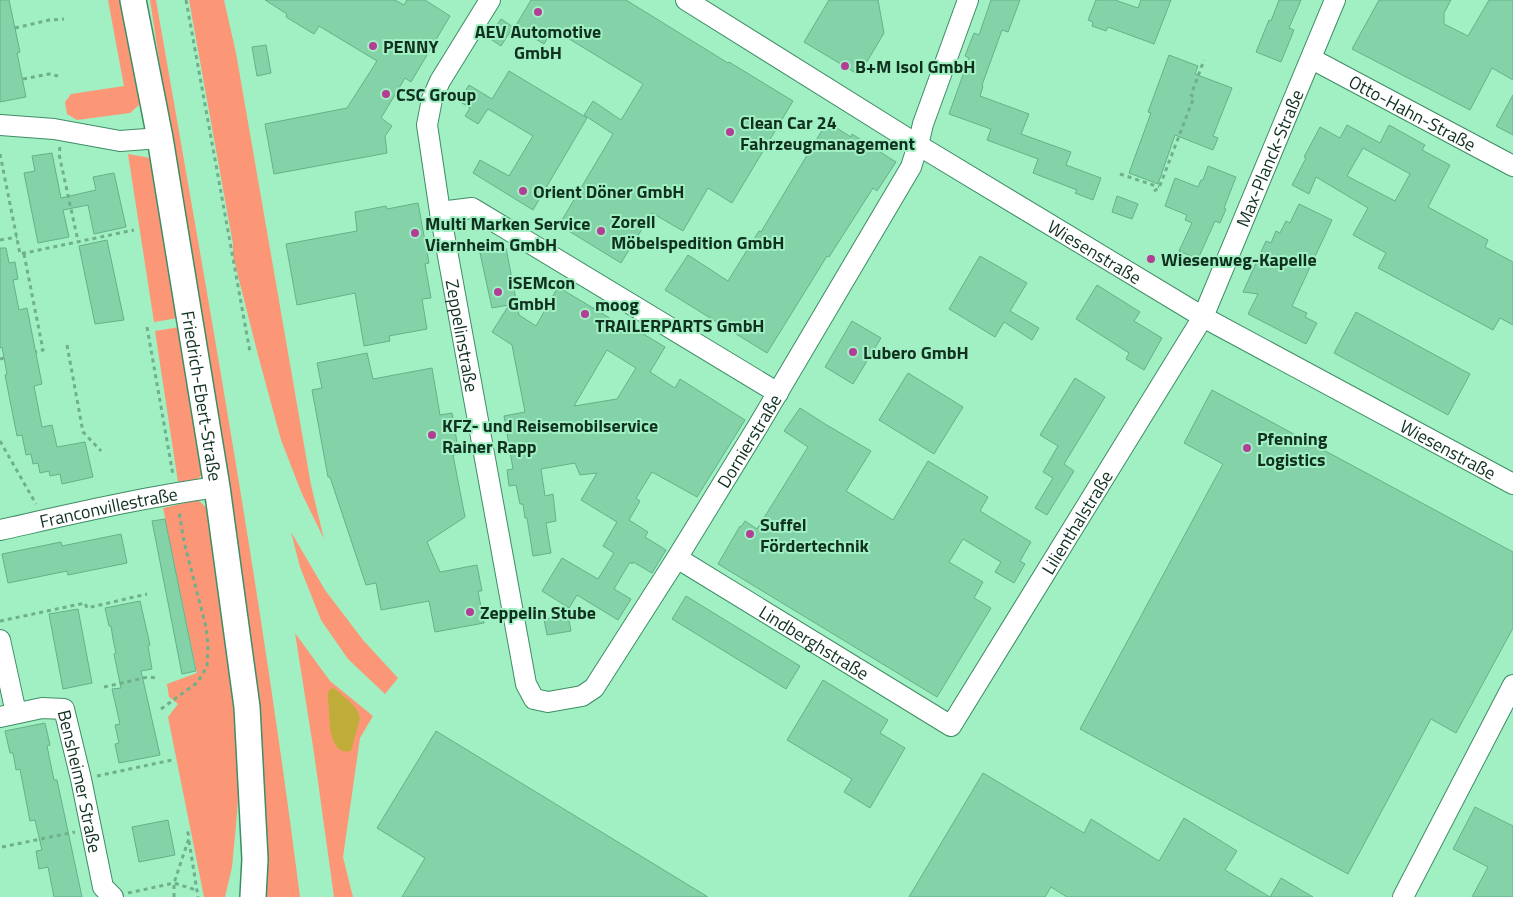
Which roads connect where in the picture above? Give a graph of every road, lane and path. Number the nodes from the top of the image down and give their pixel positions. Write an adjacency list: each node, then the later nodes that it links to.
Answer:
1 (133, 0): 16 (street, Friedrich-Ebert-Straße)
2 (186, 0): 33 (path)
3 (490, 0): 23 (street, Zeppelinstraße)
4 (686, 0): 7 (street, Wiesenstraße)
5 (968, 0): 17 (street, Dornierstraße)
6 (1336, 0): 10 (street, Max-Planck-Straße)
7 (714, 7): 17 (street, Wiesenstraße)
8 (64, 19): 9 (path)
9 (15, 28)
10 (1312, 59): 19 (street, Otto-Hahn-Straße); 29 (street, Max-Planck-Straße)
11 (1204, 60): 21 (path)
12 (58, 76): 13 (path)
13 (23, 79)
14 (0, 124): 15 (street)
15 (62, 131): 16 (street); 27 (path)
16 (160, 138): 42 (street, Friedrich-Ebert-Straße)
17 (918, 145): 29 (street, Wiesenstraße); 36 (street, Dornierstraße)
18 (0, 154): 25 (path)
19 (1513, 166)
20 (1120, 174): 21 (path)
21 (1159, 188): 22 (path)
22 (1154, 191)
23 (440, 212): 36 (street); 53 (street, Zeppelinstraße)
24 (134, 230): 27 (path)
25 (17, 236): 26 (path); 28 (path)
26 (0, 240)
27 (78, 241): 28 (path)
28 (24, 254): 32 (path)
29 (1203, 317): 41 (street, Wiesenstraße); 56 (street, Lilienthalstraße)
30 (147, 327): 43 (path)
31 (67, 345): 35 (path)
32 (36, 352)
33 (250, 352)
34 (79, 370): 35 (path)
35 (72, 371): 38 (path)
36 (778, 393): 46 (street, Dornierstraße)
37 (87, 413): 38 (path)
38 (80, 414): 40 (path)
39 (0, 441): 44 (path)
40 (102, 451)
41 (1513, 484)
42 (217, 487): 43 (street, Franconvillestraße); 59 (street, Friedrich-Ebert-Straße)
43 (176, 492): 44 (street, Franconvillestraße); 54 (path)
44 (45, 520): 45 (street, Franconvillestraße)
45 (0, 530)
46 (678, 558): 53 (street, Dornierstraße); 56 (street, Lindberghstraße)
47 (147, 594): 48 (path)
48 (0, 621)
49 (0, 640): 55 (street, Bensheimer Straße)
50 (158, 678): 52 (path)
51 (1513, 685): 71 (street)
52 (104, 687)
53 (548, 702)
54 (161, 709)
55 (8, 715): 58 (street, Bensheimer Straße)
56 (951, 726)
57 (172, 760): 58 (path)
58 (81, 779): 61 (street, Bensheimer Straße)
59 (252, 796): 69 (street, Friedrich-Ebert-Straße); 70 (street, Friedrich-Ebert-Straße)
60 (187, 828): 62 (path)
61 (91, 829): 63 (path); 66 (street, Bensheimer Straße)
62 (189, 838): 64 (path); 65 (path)
63 (2, 847)
64 (174, 883): 65 (path); 66 (path); 67 (path)
65 (196, 890): 68 (path)
66 (112, 897)
67 (174, 897)
68 (198, 897)
69 (238, 897)
70 (253, 897)
71 (1403, 897)

